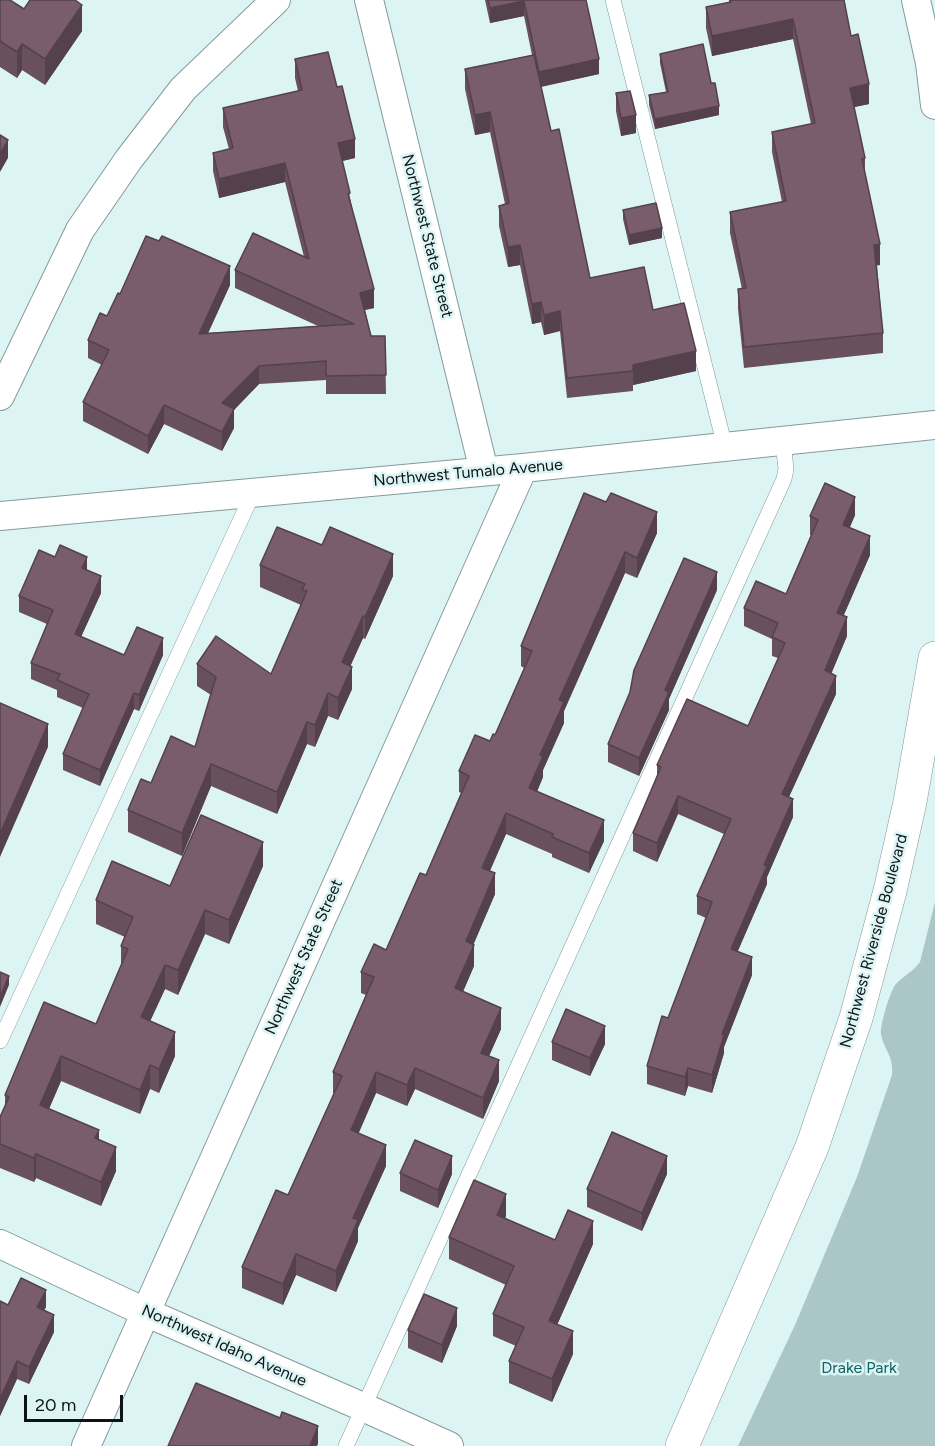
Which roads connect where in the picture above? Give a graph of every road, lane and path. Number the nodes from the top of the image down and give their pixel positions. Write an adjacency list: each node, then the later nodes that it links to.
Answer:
1 (276, 0): 7 (street)
2 (369, 0): 12 (street, Northwest State Street)
3 (613, 0): 10 (lane)
4 (916, 0): 5 (street)
5 (933, 63): 6 (street)
6 (935, 105)
7 (0, 396)
8 (935, 425): 9 (street, Northwest Tumalo Avenue)
9 (783, 442): 10 (street, Northwest Tumalo Avenue); 19 (lane)
10 (725, 447): 11 (street, Northwest Tumalo Avenue)
11 (523, 468): 12 (street, Northwest Tumalo Avenue); 18 (street, Northwest State Street)
12 (484, 471): 13 (street, Northwest Tumalo Avenue)
13 (253, 493): 14 (street, Northwest Tumalo Avenue); 16 (lane)
14 (0, 516)
15 (935, 658): 23 (street, Northwest Riverside Boulevard)
16 (0, 1041)
17 (0, 1244): 18 (street, Northwest Idaho Avenue)
18 (145, 1312): 19 (street, Northwest Idaho Avenue); 20 (street, Northwest State Street)
19 (363, 1407): 21 (lane); 22 (street, Northwest Idaho Avenue)
20 (86, 1446)
21 (346, 1446)
22 (449, 1446)
23 (682, 1446)

